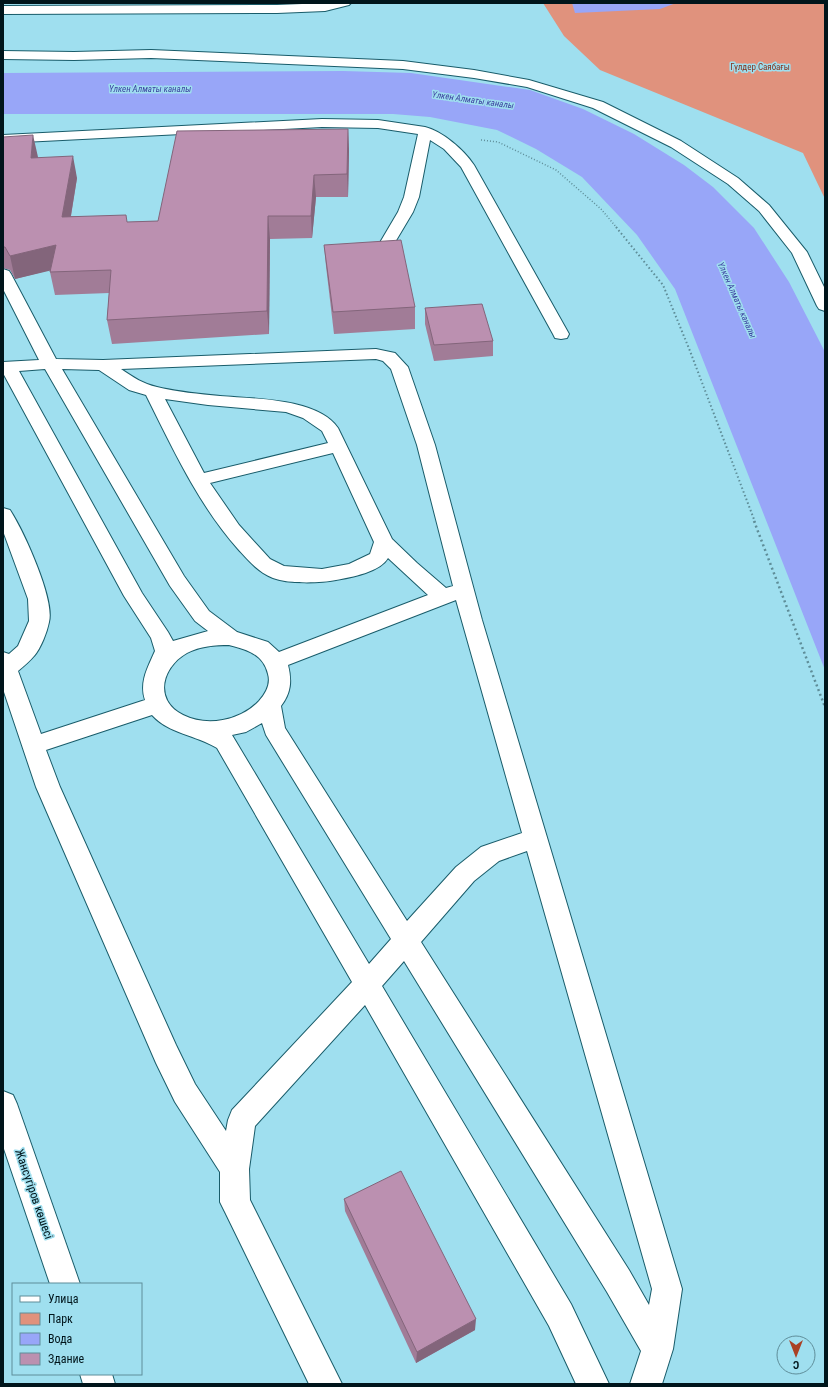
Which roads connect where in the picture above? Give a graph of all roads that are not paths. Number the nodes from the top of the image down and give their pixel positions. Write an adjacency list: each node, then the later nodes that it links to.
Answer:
1 (345, 3): 2 (street)
2 (3, 10)
3 (3, 55): 8 (street)
4 (429, 133): 5 (street); 6 (street); 9 (street)
5 (3, 139)
6 (383, 251)
7 (3, 274): 10 (street)
8 (825, 306)
9 (561, 334)
10 (50, 364): 11 (street); 12 (street); 20 (street)
11 (103, 364): 13 (street); 18 (street)
12 (5, 366): 23 (street)
13 (153, 392): 14 (street); 15 (street)
14 (339, 446): 15 (street); 17 (street)
15 (198, 480): 17 (street)
16 (3, 514): 22 (street)
17 (384, 542): 19 (street)
18 (464, 589): 19 (street); 28 (street)
19 (444, 597): 21 (street)
20 (230, 636): 21 (street); 23 (street)
21 (277, 661): 25 (street)
22 (5, 665): 27 (street)
23 (157, 669): 24 (street)
24 (156, 704): 26 (street); 27 (street)
25 (270, 707): 26 (street); 29 (street)
26 (194, 729): 30 (street)
27 (34, 745): 32 (street)
28 (535, 838): 29 (street); 34 (street)
29 (406, 940): 30 (street); 34 (street)
30 (367, 984): 32 (street); 36 (street)
31 (3, 1104): 33 (street, Жансүгіров көшесі)
32 (234, 1168): 35 (street)
33 (65, 1283)
34 (657, 1350): 37 (street)
35 (326, 1384)
36 (593, 1384)
37 (646, 1384)

